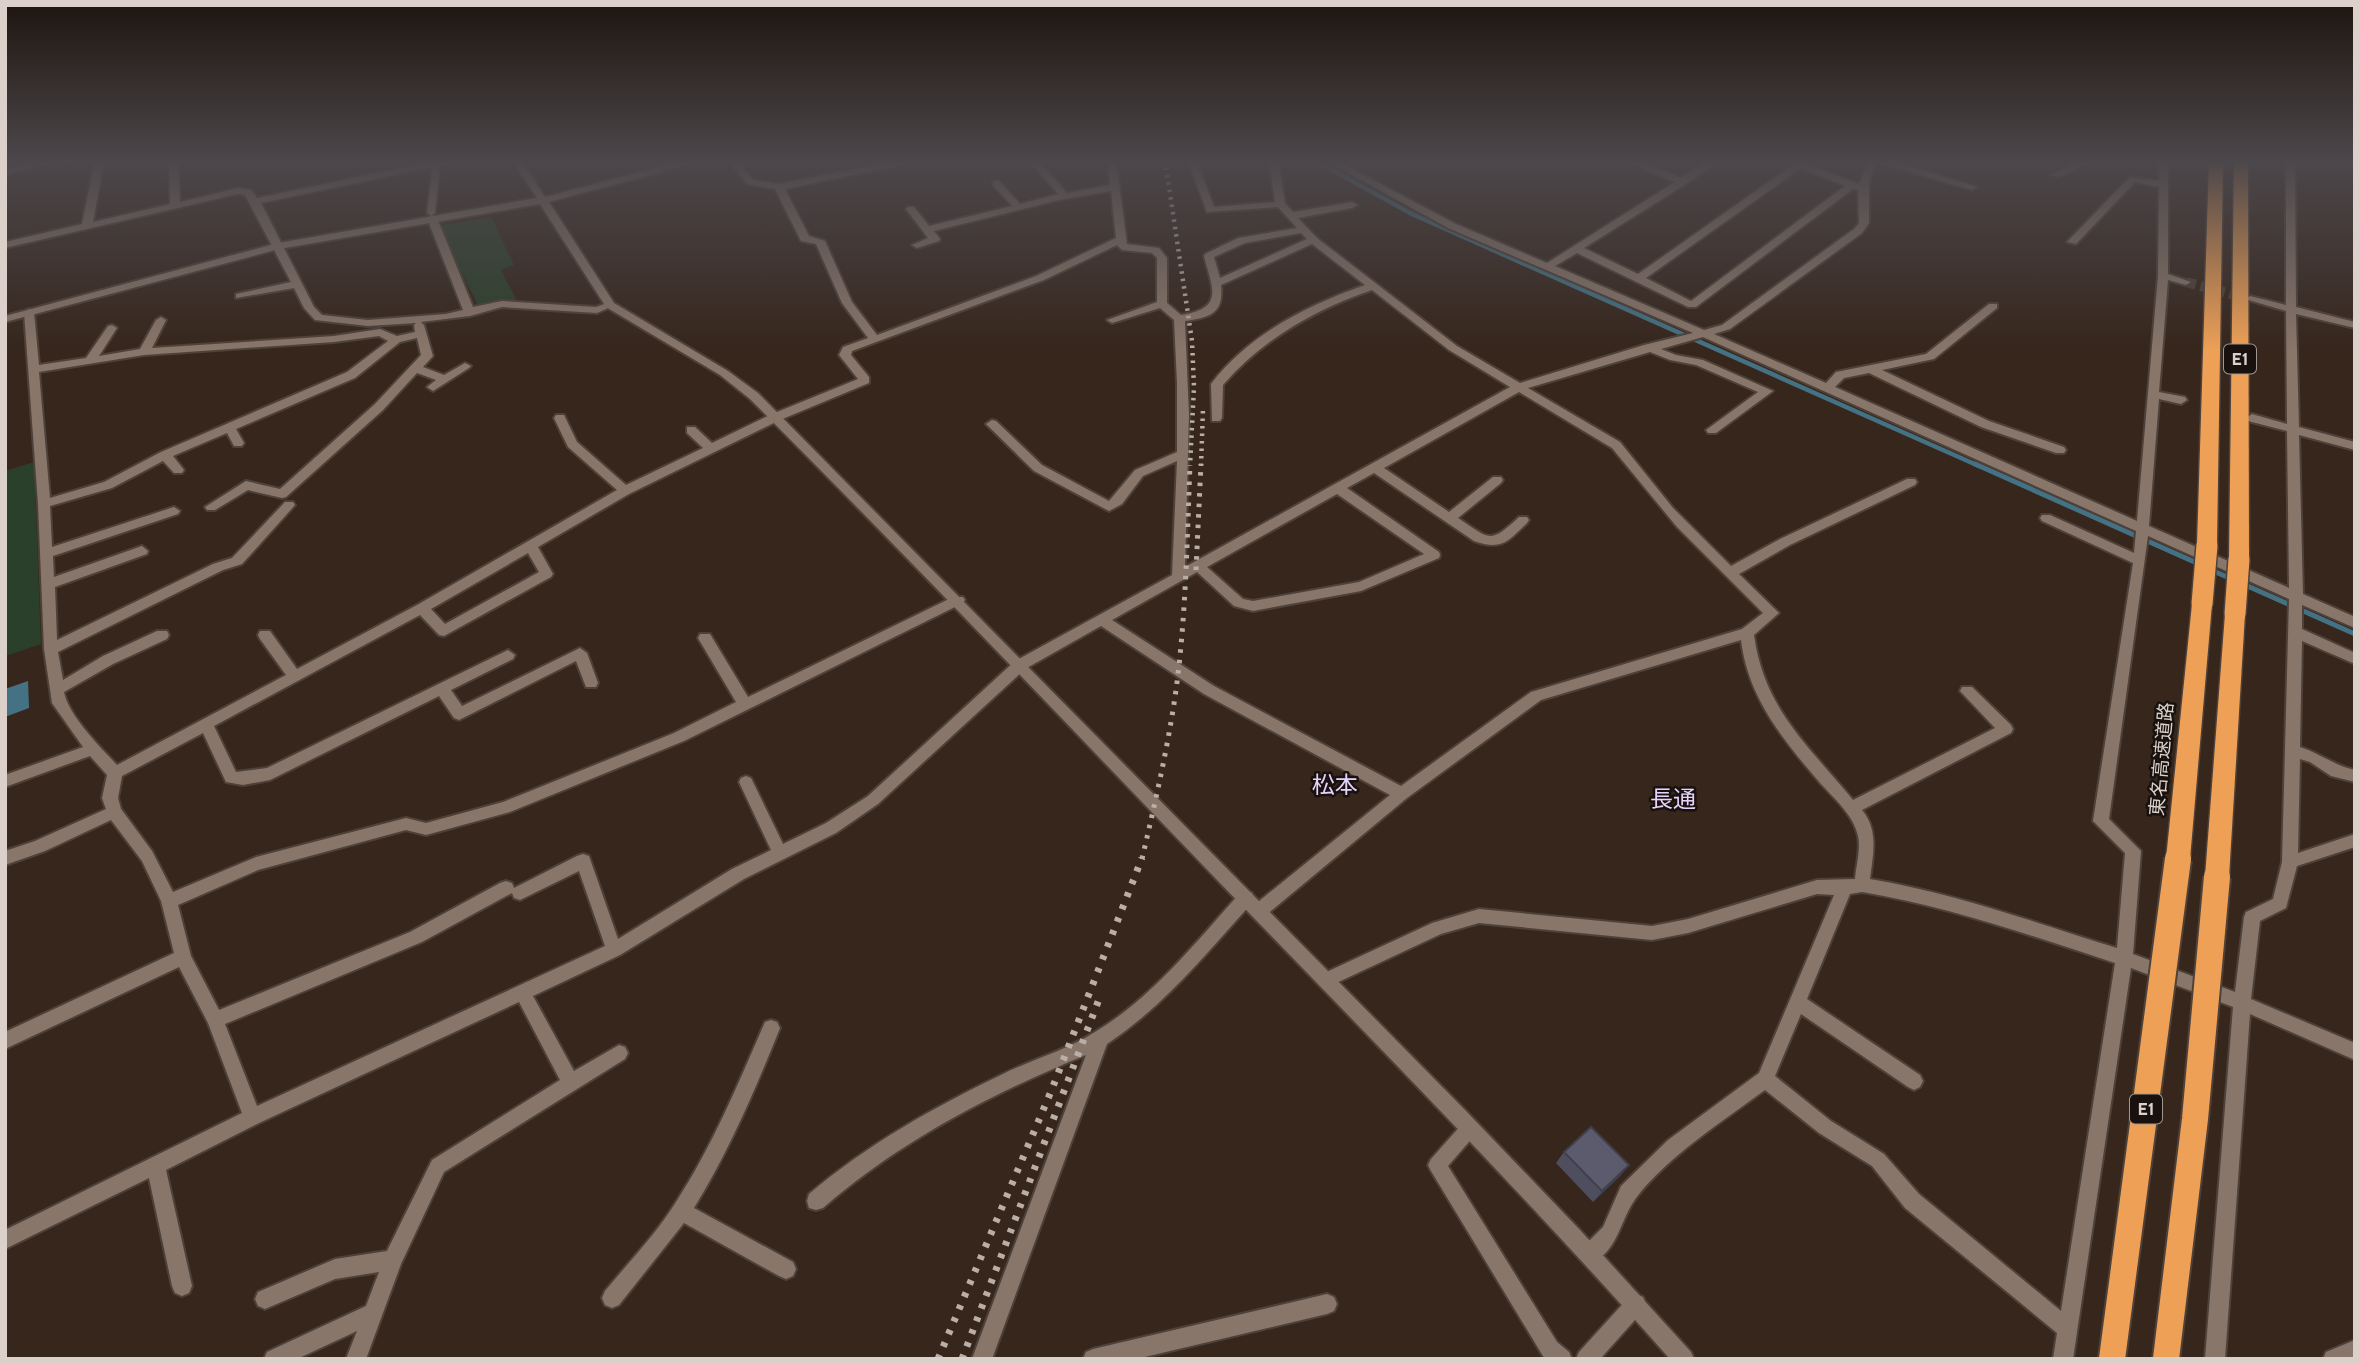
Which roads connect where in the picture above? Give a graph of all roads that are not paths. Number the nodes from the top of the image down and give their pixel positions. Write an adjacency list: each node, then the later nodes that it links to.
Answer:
1 (93, 224): 21 (street)
2 (267, 224): 29 (street)
3 (388, 224): 29 (street)
4 (434, 224): 45 (street)
5 (559, 224): 41 (street)
6 (797, 224): 55 (street)
7 (923, 224): 22 (street)
8 (949, 224): 22 (street)
9 (1119, 224): 24 (street)
10 (1297, 224): 23 (street)
11 (1448, 224): 31 (street)
12 (1615, 224): 30 (street)
13 (1716, 224): 33 (street)
14 (1805, 224): 33 (street)
15 (1864, 224): 54 (street)
16 (2090, 224): 26 (street)
17 (2164, 224): 32 (street)
18 (2215, 224): 185 (highway, 東名高速道路 / E1, bridge)
19 (2241, 224): 186 (highway, E1, bridge)
20 (2291, 224): 43 (street)
21 (87, 225): 28 (street)
22 (927, 229): 27 (street)
23 (1303, 230): 25 (street); 34 (street)
24 (1120, 240): 40 (street); 55 (street)
25 (1313, 240): 34 (street); 37 (street)
26 (2072, 242)
27 (917, 244)
28 (5, 245)
29 (278, 246): 36 (street); 44 (street)
30 (1576, 248): 31 (street); 33 (street)
31 (1547, 267): 54 (street)
32 (2163, 276): 35 (street); 68 (street)
33 (1638, 279)
34 (1216, 282): 47 (street)
35 (2186, 282)
36 (297, 284): 38 (street); 49 (street)
37 (1374, 286): 66 (street); 72 (street)
38 (240, 296)
39 (2250, 299): 43 (street)
40 (1163, 304): 47 (street); 50 (street)
41 (610, 305): 45 (street); 70 (street)
42 (1993, 306): 63 (street)
43 (2291, 307): 51 (street); 76 (street)
44 (29, 312): 46 (street); 62 (street)
45 (470, 313): 49 (street)
46 (5, 319)
47 (1179, 319): 83 (street)
48 (161, 320): 58 (street)
49 (418, 320): 53 (street)
50 (1112, 320)
51 (2355, 325)
52 (112, 328): 59 (street)
53 (421, 334): 56 (street); 61 (street)
54 (1705, 334): 57 (street); 67 (street)
55 (875, 339): 70 (street)
56 (396, 341): 58 (street); 75 (street)
57 (1648, 347): 66 (street); 78 (street)
58 (144, 352): 59 (street)
59 (90, 360): 62 (street)
60 (465, 366): 64 (street)
61 (415, 368): 64 (street); 93 (street)
62 (33, 369): 91 (street)
63 (1871, 369): 67 (street); 82 (street)
64 (445, 379): 65 (street)
65 (433, 387)
66 (1519, 387): 85 (street); 104 (street)
67 (1827, 389): 98 (street)
68 (2153, 394): 69 (street); 98 (street)
69 (2181, 400)
70 (776, 417): 81 (street); 108 (street)
71 (560, 418): 90 (street)
72 (1216, 418)
73 (2252, 418): 76 (street)
74 (992, 424): 83 (street)
75 (229, 428): 79 (street); 84 (street)
76 (2294, 428): 80 (street); 107 (street)
77 (691, 430): 81 (street)
78 (1712, 430)
79 (238, 443)
80 (2355, 446)
81 (711, 449): 90 (street)
82 (2060, 450)
83 (1182, 454): 105 (street)
84 (165, 455): 86 (street); 91 (street)
85 (1374, 467): 89 (street); 95 (street)
86 (178, 470)
87 (1497, 480): 95 (street)
88 (1911, 482): 104 (street)
89 (1338, 488): 103 (street); 103 (street)
90 (625, 491): 99 (street)
91 (44, 504): 101 (street)
92 (289, 505): 117 (street)
93 (211, 507)
94 (174, 511): 101 (street)
95 (1450, 518): 97 (street)
96 (2046, 518): 102 (street)
97 (1522, 520)
98 (2143, 527): 102 (street); 107 (street)
99 (531, 547): 109 (street); 109 (street)
100 (142, 551): 106 (street)
101 (46, 554): 106 (street)
102 (2140, 561): 146 (street)
103 (1198, 566): 105 (street)
104 (1730, 573): 113 (street)
105 (1178, 576): 110 (street)
106 (47, 585): 117 (street)
107 (2296, 597): 111 (street); 112 (street)
108 (958, 600): 120 (street); 126 (street)
109 (422, 608): 121 (street)
110 (1101, 620): 120 (street); 134 (street)
111 (2355, 623)
112 (2295, 632): 119 (street); 129 (street)
113 (1747, 633): 134 (street); 135 (street)
114 (162, 635): 124 (street)
115 (265, 635): 121 (street)
116 (705, 638): 126 (street)
117 (51, 649): 124 (street)
118 (508, 655): 123 (street)
119 (2355, 659)
120 (1020, 665): 138 (street); 143 (street)
121 (294, 676): 127 (street)
122 (591, 683): 123 (street)
123 (442, 688): 127 (street)
124 (57, 690): 128 (street)
125 (1967, 691): 135 (street)
126 (745, 705): 142 (street)
127 (206, 724): 130 (street)
128 (93, 750): 130 (street); 132 (street)
129 (2293, 751): 131 (street); 140 (street)
130 (115, 773): 136 (street)
131 (2355, 776)
132 (5, 781)
133 (746, 782): 138 (street)
134 (1402, 794): 143 (street)
135 (1851, 808): 141 (street)
136 (114, 812): 139 (street); 142 (street)
137 (2355, 840): 140 (street)
138 (780, 853): 144 (street)
139 (5, 858)
140 (2290, 862): 150 (street)
141 (1853, 887): 146 (street); 147 (street); 149 (street)
142 (169, 901): 145 (street)
143 (1253, 905): 147 (street); 153 (street)
144 (614, 950): 148 (street); 151 (street)
145 (183, 957): 151 (street); 154 (street)
146 (2124, 958): 150 (street); 175 (street)
147 (1326, 981): 161 (street)
148 (523, 993): 159 (street); 160 (street)
149 (1797, 1002): 157 (street); 158 (street)
150 (2242, 1003): 155 (street); 187 (street)
151 (215, 1020): 160 (street)
152 (771, 1028): 164 (street)
153 (1100, 1039): 163 (street); 179 (street)
154 (5, 1041)
155 (2355, 1052)
156 (619, 1053): 159 (street)
157 (1765, 1079): 166 (street); 175 (street)
158 (1914, 1081)
159 (570, 1084): 167 (street)
160 (253, 1117): 162 (street)
161 (1469, 1129): 166 (street); 181 (street)
162 (156, 1166): 165 (street); 169 (street)
163 (816, 1201)
164 (681, 1212): 168 (street); 170 (street)
165 (5, 1240)
166 (1590, 1254): 173 (street)
167 (393, 1259): 171 (street); 174 (street)
168 (786, 1269)
169 (182, 1286)
170 (612, 1298)
171 (265, 1299)
172 (1327, 1304): 180 (street)
173 (1636, 1304): 182 (street); 183 (street)
174 (375, 1312): 177 (street); 178 (street)
175 (2067, 1329): 184 (street)
176 (2355, 1350): 188 (street)
177 (274, 1359)
178 (356, 1359)
179 (982, 1359)
180 (1093, 1359)
181 (1562, 1359)
182 (1586, 1359)
183 (1684, 1359)
184 (2063, 1359)
185 (2112, 1359)
186 (2166, 1359)
187 (2215, 1359)
188 (2333, 1359)

